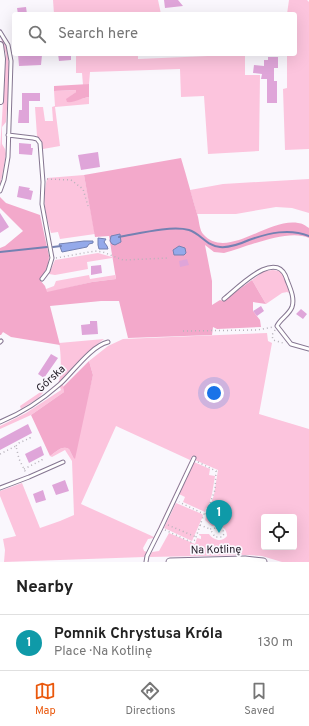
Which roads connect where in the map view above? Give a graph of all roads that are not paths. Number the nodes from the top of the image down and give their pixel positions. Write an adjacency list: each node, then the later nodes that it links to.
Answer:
1 (0, 32): 4 (lane)
2 (0, 45): 3 (street)
3 (0, 101)
4 (8, 135): 5 (lane); 6 (lane)
5 (0, 191)
6 (42, 280)
7 (224, 300): 9 (lane)
8 (108, 342): 10 (lane, Górska)
9 (309, 349)
10 (0, 422)
11 (193, 459): 14 (lane)
12 (63, 462): 13 (lane)
13 (0, 488)
14 (146, 562)
15 (170, 562): 16 (street, Na Kotlinę)
16 (263, 562)

